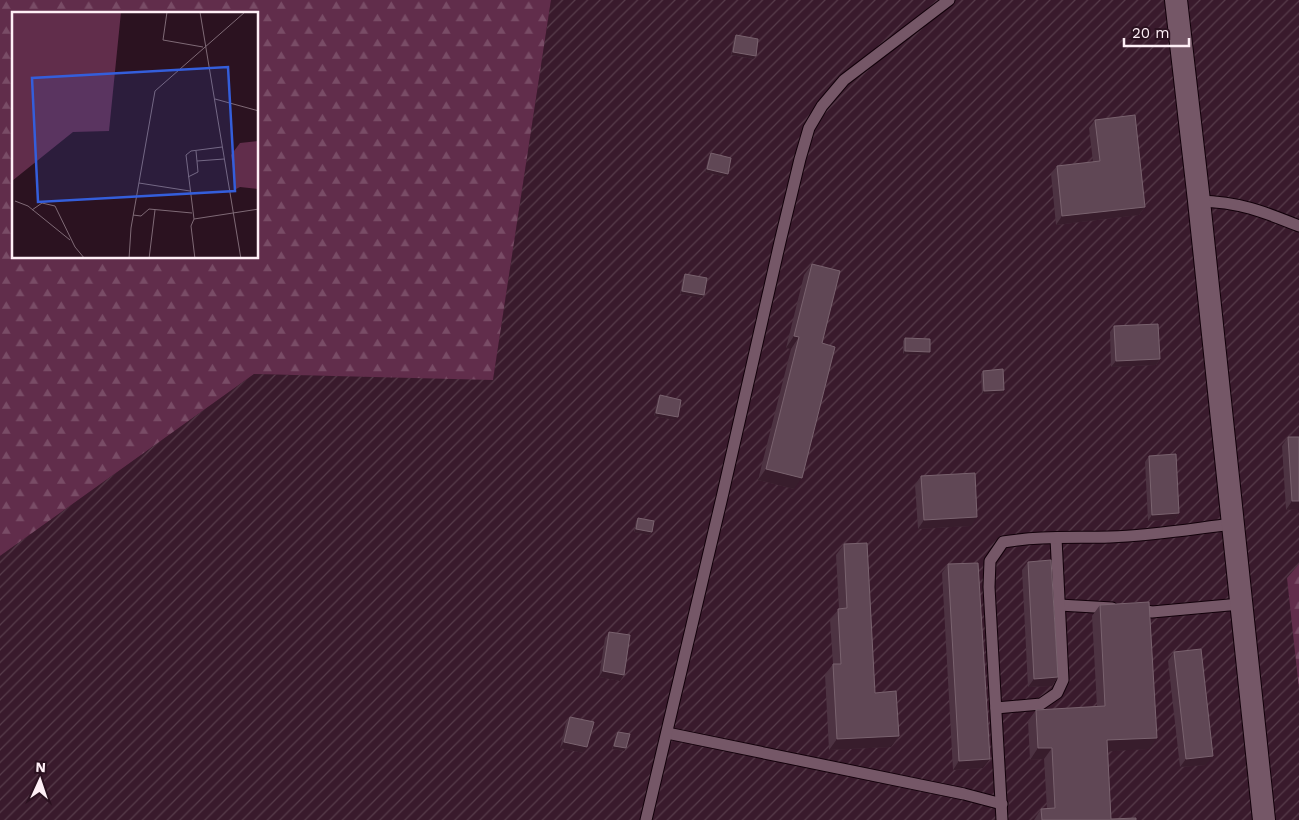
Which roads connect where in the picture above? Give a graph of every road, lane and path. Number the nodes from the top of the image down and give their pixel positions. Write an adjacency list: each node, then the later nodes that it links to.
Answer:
1 (948, 0): 10 (lane)
2 (1176, 0): 3 (street)
3 (1199, 202): 4 (lane); 5 (street)
4 (1299, 226)
5 (1232, 524): 6 (lane); 7 (street)
6 (1056, 538): 8 (lane); 9 (lane)
7 (1240, 604): 8 (lane); 14 (street)
8 (1059, 605): 9 (lane)
9 (996, 708): 11 (lane)
10 (667, 733): 11 (lane); 12 (lane)
11 (1002, 804): 13 (lane)
12 (646, 820)
13 (1002, 820)
14 (1264, 820)

